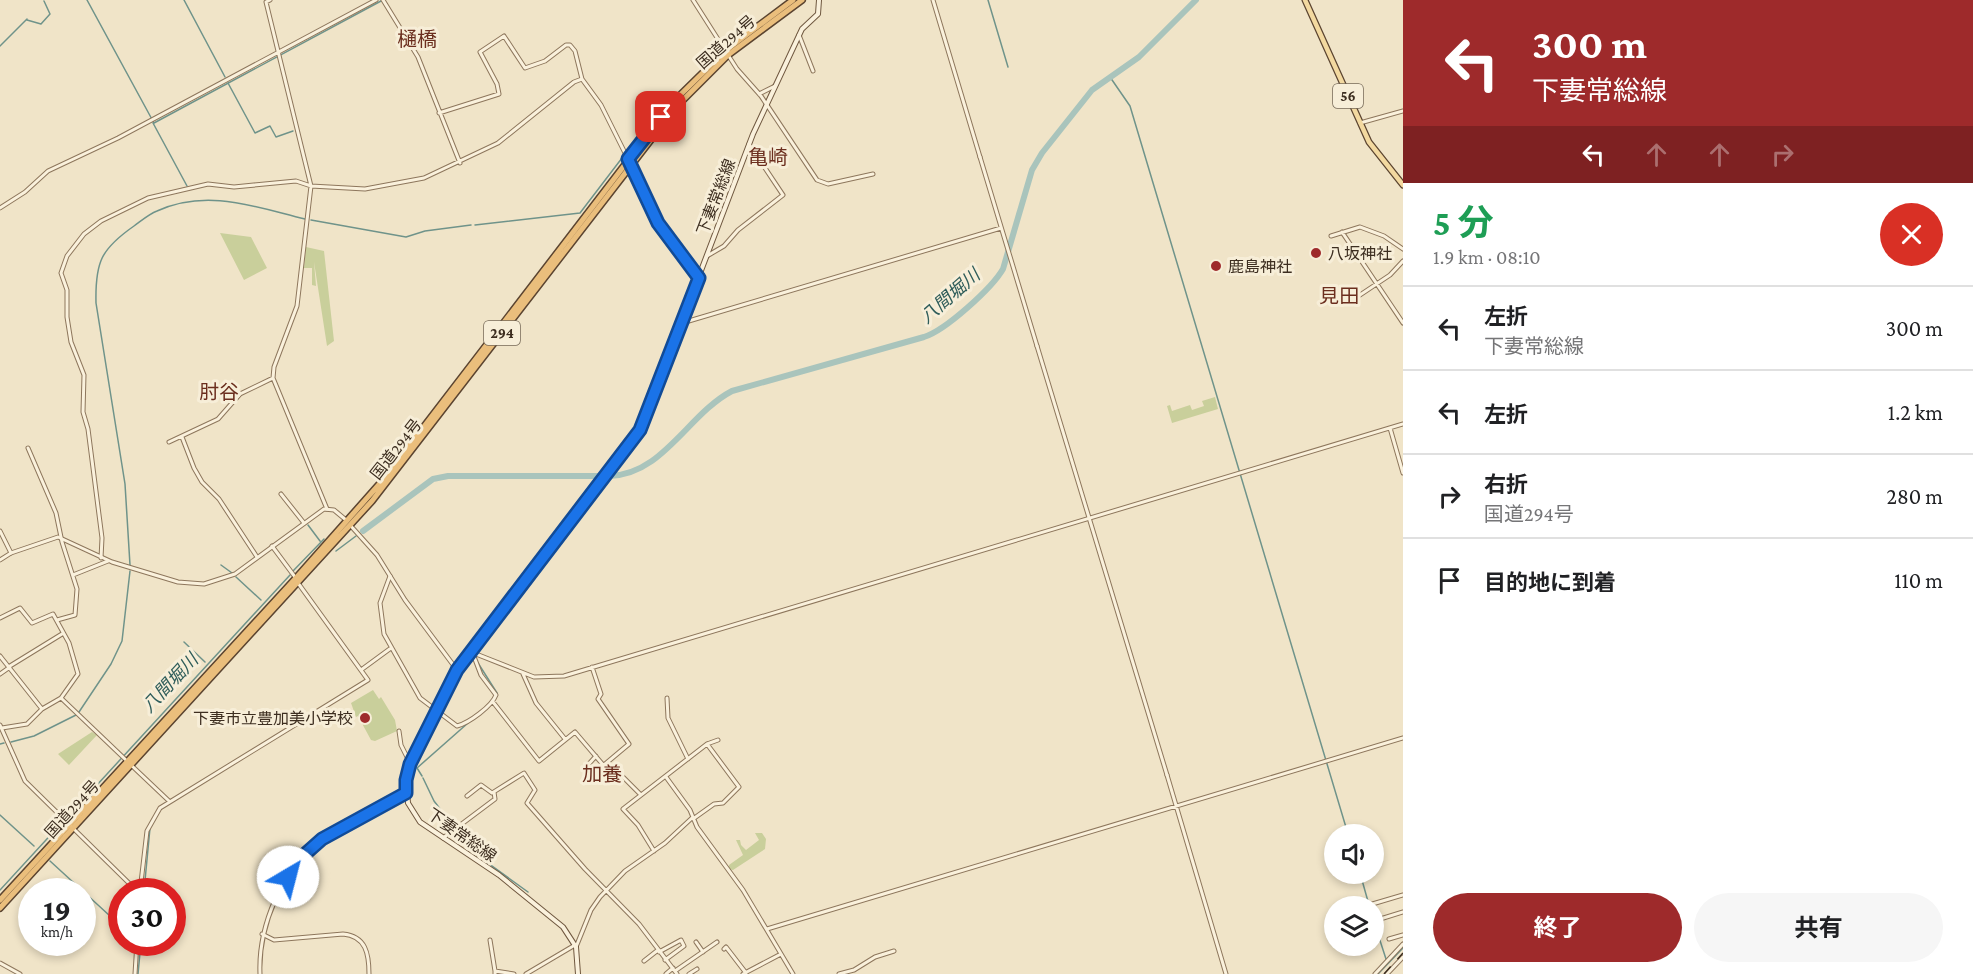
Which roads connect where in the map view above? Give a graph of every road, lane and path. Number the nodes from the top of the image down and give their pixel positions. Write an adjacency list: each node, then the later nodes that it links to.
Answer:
1 (270, 0): 12 (street)
2 (376, 0): 12 (street)
3 (693, 0): 11 (street)
4 (793, 0): 11 (highway, 国道294号 / 294)
5 (802, 0): 11 (highway, 国道294号 / 294)
6 (819, 0): 10 (main road, 下妻常総線)
7 (933, 0): 28 (street)
8 (1305, 0): 20 (main road, 56)
9 (384, 1): 19 (street)
10 (800, 35): 13 (street); 15 (main road, 下妻常総線)
11 (727, 52): 16 (street); 22 (highway, 国道294号 / 294)
12 (280, 54): 26 (street); 27 (street)
13 (813, 71)
14 (582, 79): 19 (street); 22 (street); 23 (street)
15 (775, 87): 16 (street); 17 (main road, 下妻常総線)
16 (759, 94): 17 (street)
17 (766, 105): 21 (main road, 下妻常総線); 24 (street)
18 (1403, 111): 20 (street)
19 (439, 113): 23 (street)
20 (1360, 123): 25 (main road, 56)
21 (749, 144): 32 (main road, 下妻常総線); 32 (street)
22 (629, 161): 34 (street); 50 (highway, 国道294号 / 294)
23 (460, 163): 26 (street)
24 (873, 174)
25 (1403, 185)
26 (311, 186): 39 (street); 56 (street)
27 (0, 208)
28 (1001, 228): 37 (street); 48 (street)
29 (1341, 232): 30 (street); 31 (street); 35 (street)
30 (1331, 236)
31 (1403, 249)
32 (707, 256): 34 (main road, 下妻常総線)
33 (1403, 261): 35 (street)
34 (699, 278): 37 (main road, 下妻常総線)
35 (1377, 284): 36 (street); 38 (street)
36 (1351, 301)
37 (682, 323): 66 (main road, 下妻常総線)
38 (1403, 323)
39 (273, 378): 42 (street); 47 (street)
40 (1403, 423): 41 (street)
41 (1389, 428): 45 (street); 48 (street)
42 (182, 437): 43 (street); 55 (street)
43 (169, 442)
44 (28, 448): 52 (street)
45 (1403, 472)
46 (281, 494): 49 (street)
47 (327, 509): 49 (street); 50 (street)
48 (1089, 518): 69 (street); 97 (street)
49 (304, 523): 53 (street)
50 (349, 524): 60 (street); 61 (highway, 国道294号 / 294)
51 (0, 531): 54 (street)
52 (61, 537): 54 (street); 56 (street); 59 (street)
53 (272, 546): 55 (street); 61 (street)
54 (11, 553): 57 (street)
55 (257, 557): 58 (street)
56 (101, 558): 58 (street)
57 (0, 560)
58 (108, 561): 59 (street)
59 (73, 575): 63 (street)
60 (390, 576): 65 (street); 71 (street)
61 (297, 581): 70 (street); 87 (highway, 国道294号 / 294)
62 (0, 618): 63 (street)
63 (57, 620): 64 (street)
64 (62, 634): 68 (street); 74 (street)
65 (392, 648): 70 (street); 78 (street)
66 (472, 653): 71 (main road, 下妻常総線); 73 (street); 76 (street)
67 (0, 656): 68 (street)
68 (10, 666): 72 (street); 77 (street)
69 (592, 667): 73 (street); 89 (street)
70 (361, 670): 96 (street)
71 (457, 670): 78 (main road, 下妻常総線)
72 (0, 674)
73 (523, 674): 82 (street)
74 (61, 698): 77 (street); 87 (street)
75 (667, 698): 86 (street)
76 (493, 702): 78 (street); 82 (street)
77 (42, 709): 79 (street)
78 (436, 711): 88 (main road, 下妻常総線)
79 (1, 726): 99 (street)
80 (399, 731): 88 (street)
81 (1403, 738): 97 (street)
82 (566, 739): 85 (street)
83 (718, 740): 84 (street)
84 (707, 744): 86 (street); 98 (street)
85 (596, 756): 89 (street); 90 (street)
86 (688, 759): 91 (street)
87 (126, 760): 96 (street); 99 (highway, 国道294号 / 294)
88 (410, 764): 93 (main road, 下妻常総線)
89 (604, 765): 94 (street)
90 (587, 766)
91 (666, 777): 94 (street); 98 (street)
92 (494, 792): 95 (street); 100 (street); 104 (street)
93 (406, 793): 100 (main road, 下妻常総線); 112 (street)
94 (641, 795): 101 (street)
95 (467, 796)
96 (169, 801): 103 (street)
97 (1176, 806): 111 (street); 145 (street)
98 (693, 818): 101 (street); 111 (street)
99 (72, 826): 102 (street); 106 (highway, 国道294号 / 294); 108 (highway, 国道294号 / 294)
100 (443, 839): 119 (main road, 下妻常総線)
101 (654, 851): 104 (street)
102 (126, 878)
103 (141, 878)
104 (606, 890): 119 (street); 121 (street)
105 (1403, 895): 107 (street)
106 (0, 900)
107 (1384, 901)
108 (0, 908)
109 (1403, 912): 110 (street)
110 (1384, 918)
111 (767, 929): 124 (street)
112 (262, 934): 137 (street); 138 (street)
113 (1403, 935): 114 (street)
114 (1389, 939)
115 (490, 940): 132 (street)
116 (696, 942): 123 (street)
117 (717, 942): 123 (street)
118 (1403, 944): 146 (street)
119 (575, 946): 140 (street); 141 (main road)
120 (724, 949): 134 (street)
121 (658, 951): 127 (street); 127 (street); 128 (street)
122 (894, 951): 144 (street)
123 (703, 952): 131 (street)
124 (782, 954): 134 (street); 143 (street)
125 (136, 956): 136 (street)
126 (1403, 957): 147 (street)
127 (665, 960): 131 (street)
128 (644, 961)
129 (0, 963): 135 (street)
130 (697, 969): 133 (street)
131 (675, 971): 142 (street)
132 (495, 973): 139 (street)
133 (692, 973)
134 (745, 973)
135 (20, 974)
136 (135, 974)
137 (260, 974)
138 (369, 974)
139 (514, 974)
140 (526, 974)
141 (578, 974)
142 (666, 974)
143 (793, 974)
144 (839, 974)
145 (1226, 974)
146 (1375, 974)
147 (1388, 974)

